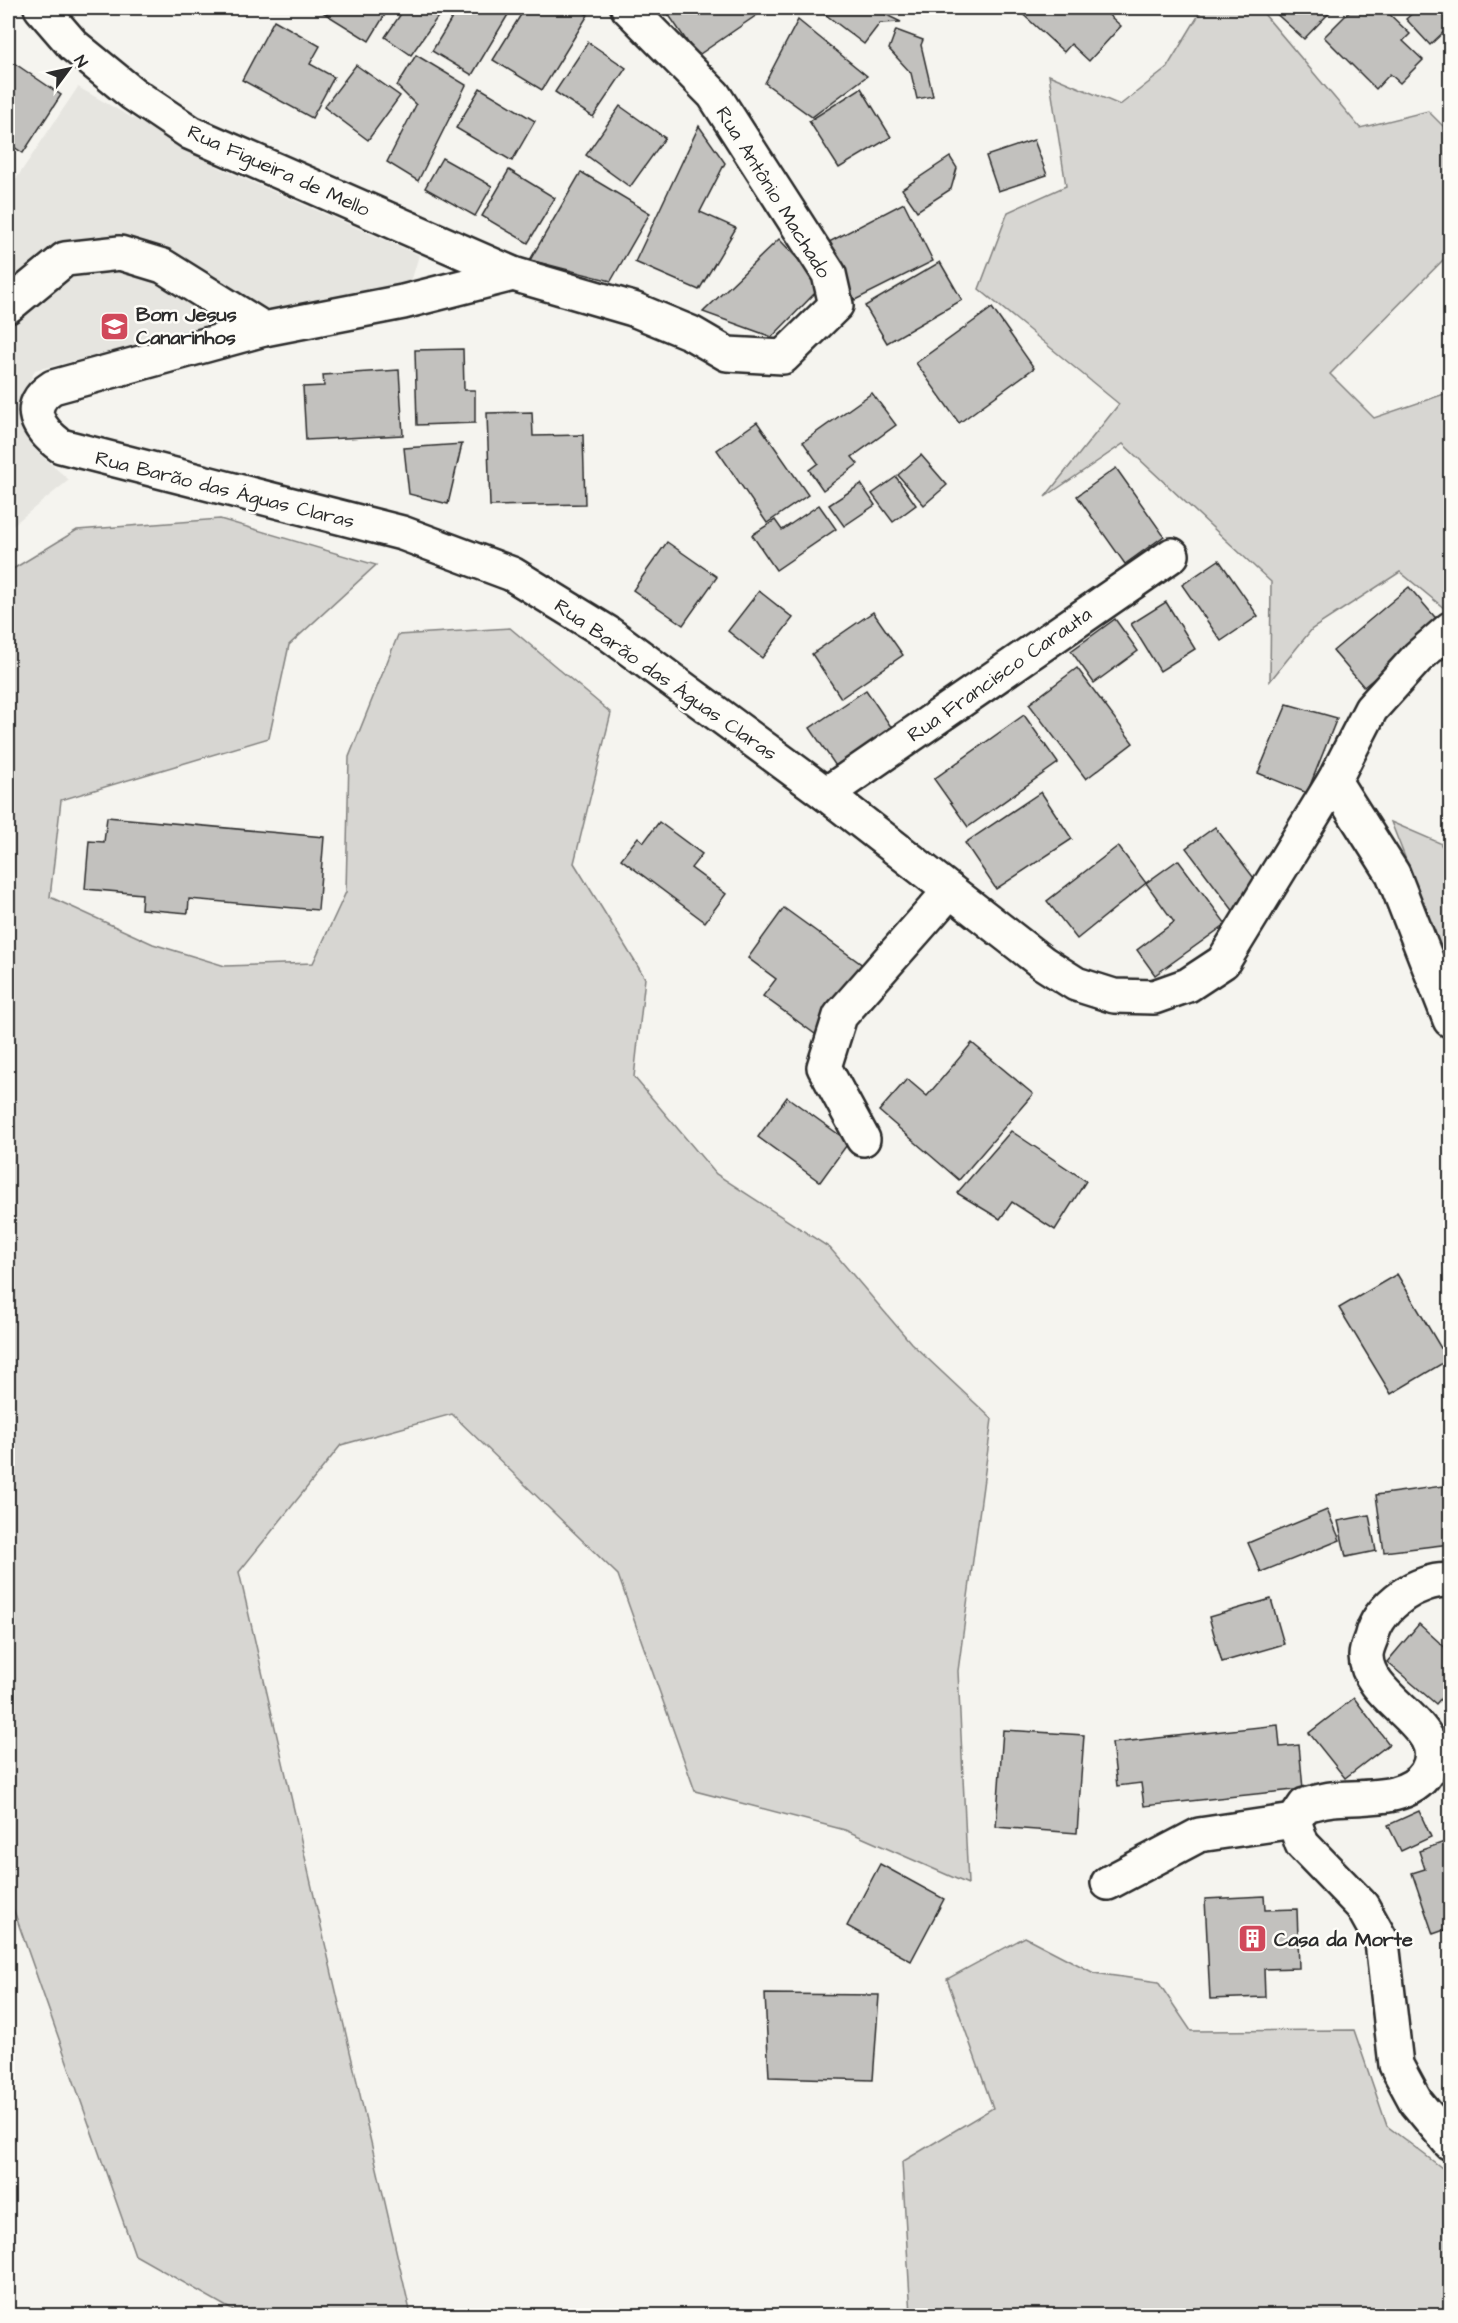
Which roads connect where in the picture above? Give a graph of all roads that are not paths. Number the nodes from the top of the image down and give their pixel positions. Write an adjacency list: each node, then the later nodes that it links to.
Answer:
1 (41, 8): 3 (street, Rua Figueira de Mello)
2 (628, 8): 3 (street, Rua Antônio Machado)
3 (513, 274): 5 (street, Rua Barão das Águas Claras)
4 (8, 306): 5 (street)
5 (264, 329): 9 (street, Rua Barão das Águas Claras)
6 (1172, 555): 9 (street, Rua Francisco Carauta)
7 (1450, 628): 8 (street, Rua Barão das Águas Claras)
8 (1334, 781): 10 (street, Rua Barão das Águas Claras); 11 (street)
9 (826, 794): 10 (street, Rua Barão das Águas Claras)
10 (950, 891): 12 (street)
11 (1450, 1020)
12 (863, 1139)
13 (1450, 1581): 14 (street)
14 (1294, 1821): 15 (street); 16 (street)
15 (1108, 1883)
16 (1450, 2143)

